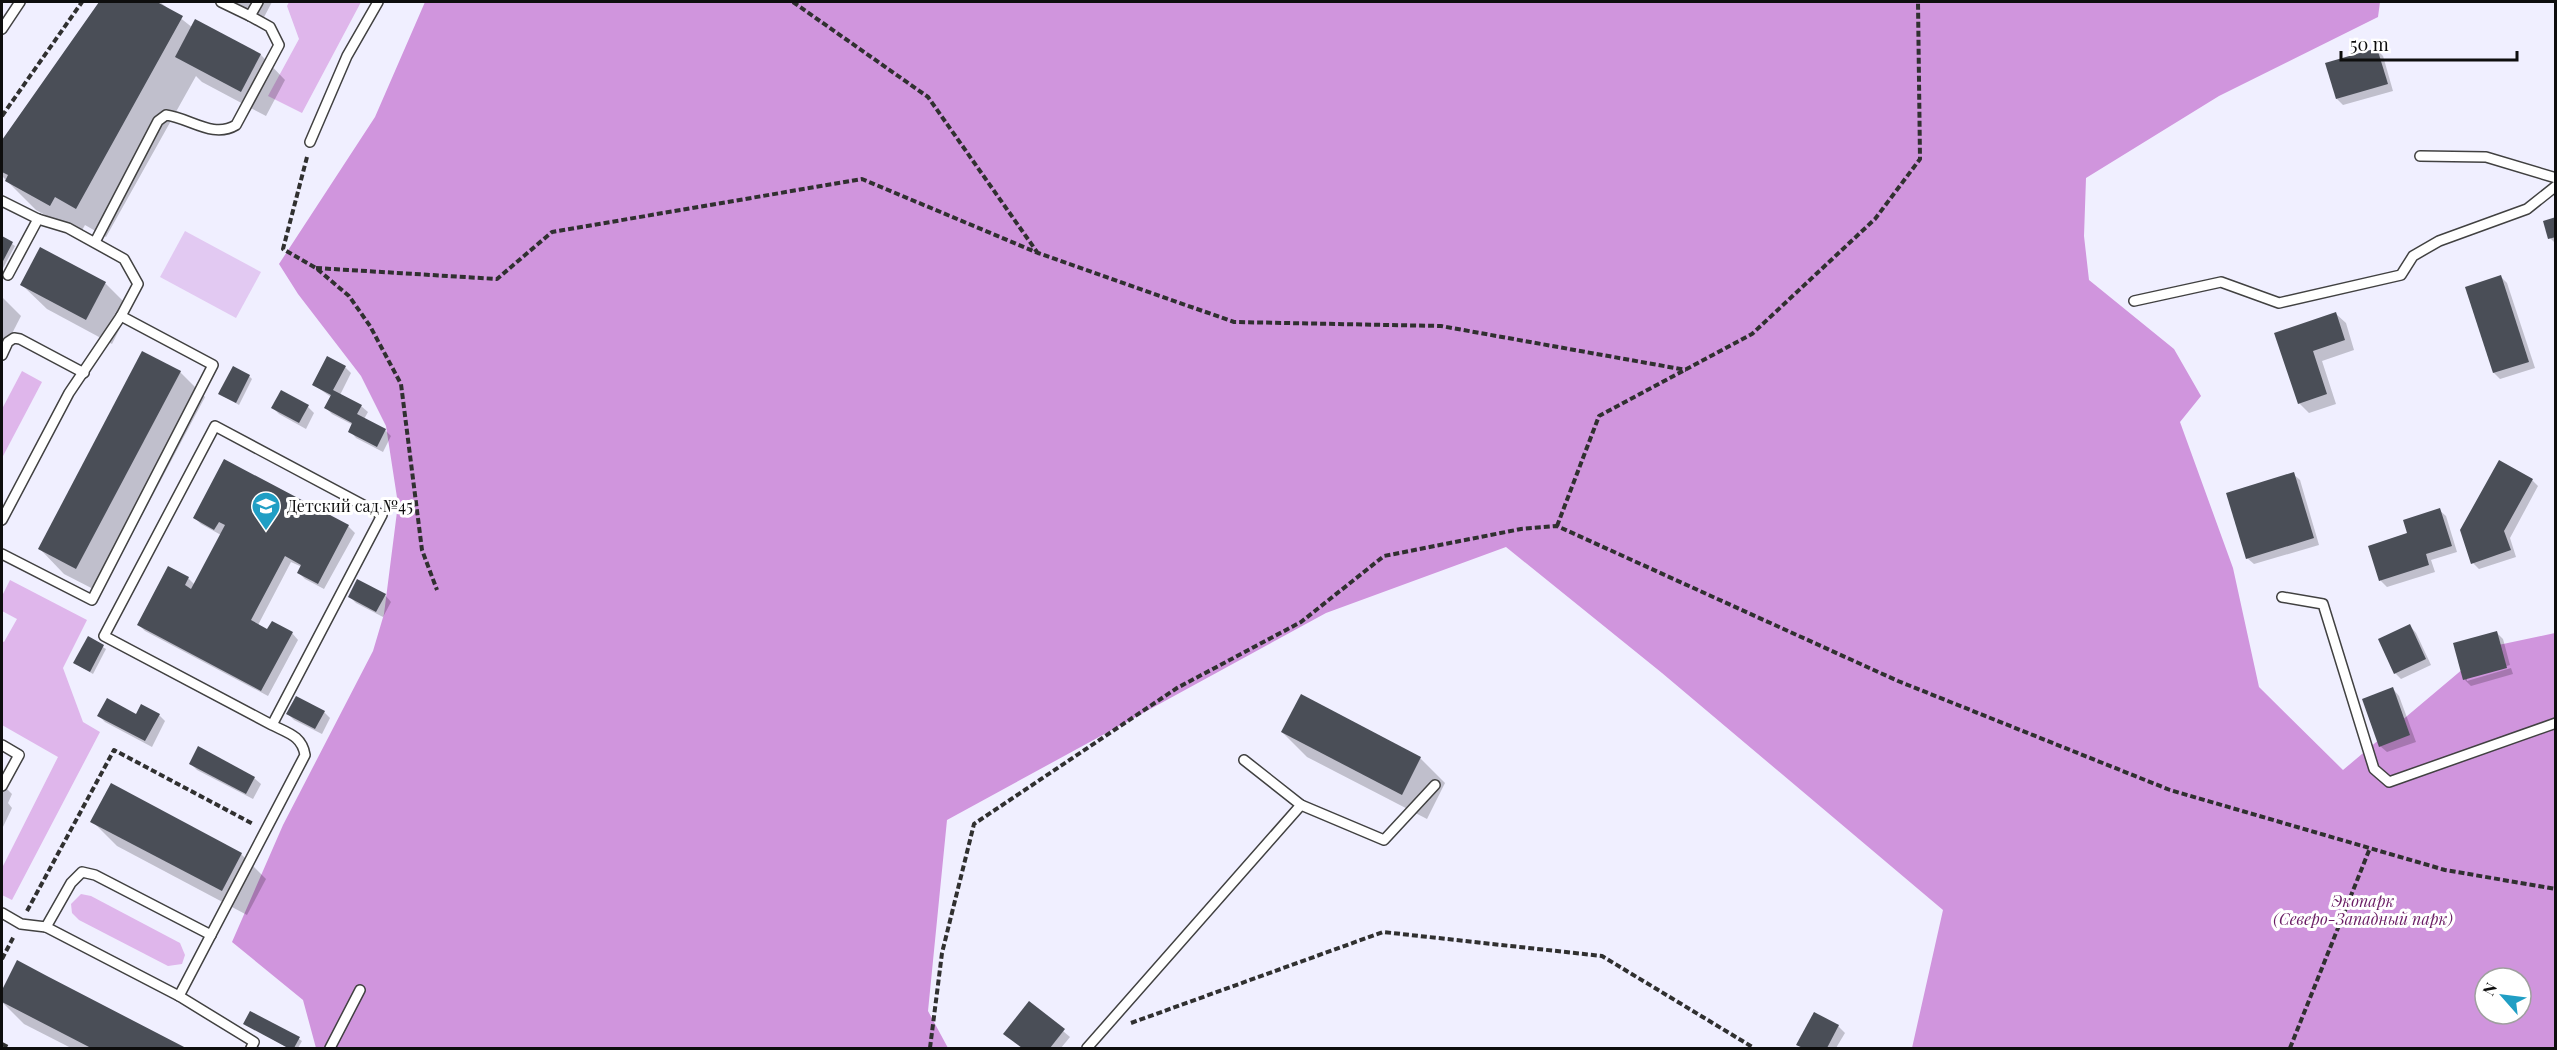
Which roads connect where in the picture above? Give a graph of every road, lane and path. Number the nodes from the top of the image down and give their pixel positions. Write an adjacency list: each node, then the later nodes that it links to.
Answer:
1 (20, 2): 9 (lane)
2 (82, 2): 10 (path)
3 (220, 2): 8 (lane)
4 (258, 2): 8 (lane)
5 (378, 2): 11 (lane)
6 (793, 2): 18 (path)
7 (1918, 2): 24 (path)
8 (250, 16): 17 (lane)
9 (2, 29)
10 (2, 116)
11 (310, 142): 19 (path)
12 (2421, 156): 13 (lane)
13 (2556, 178)
14 (2556, 186): 21 (lane)
15 (2, 201): 16 (lane)
16 (38, 219): 17 (lane); 20 (lane)
17 (95, 242): 22 (lane)
18 (1038, 253): 19 (path); 24 (path)
19 (316, 268): 29 (path)
20 (8, 275)
21 (2134, 301)
22 (121, 316): 25 (lane); 28 (lane)
23 (2, 355): 25 (lane)
24 (1686, 369): 27 (path)
25 (84, 373): 26 (lane)
26 (2, 520)
27 (1557, 526): 39 (path); 53 (path)
28 (2, 554)
29 (437, 590)
30 (2282, 597): 31 (lane)
31 (2556, 723)
32 (272, 724): 32 (lane); 38 (lane)
33 (2, 745): 36 (lane)
34 (1244, 760): 37 (lane)
35 (1435, 785): 37 (lane)
36 (2, 786)
37 (1301, 805): 54 (lane)
38 (266, 831): 42 (path); 44 (lane)
39 (2370, 848): 40 (path); 56 (path)
40 (2556, 889)
41 (2, 914): 42 (lane)
42 (21, 924): 43 (lane); 45 (path)
43 (46, 927): 44 (lane); 47 (lane)
44 (211, 935): 47 (lane)
45 (2, 959)
46 (360, 990): 52 (lane)
47 (179, 996): 51 (lane)
48 (1130, 1024): 55 (path)
49 (2, 1044): 50 (path)
50 (10, 1048)
51 (250, 1048)
52 (330, 1048)
53 (930, 1048)
54 (1087, 1048)
55 (1754, 1048)
56 (2290, 1048)

